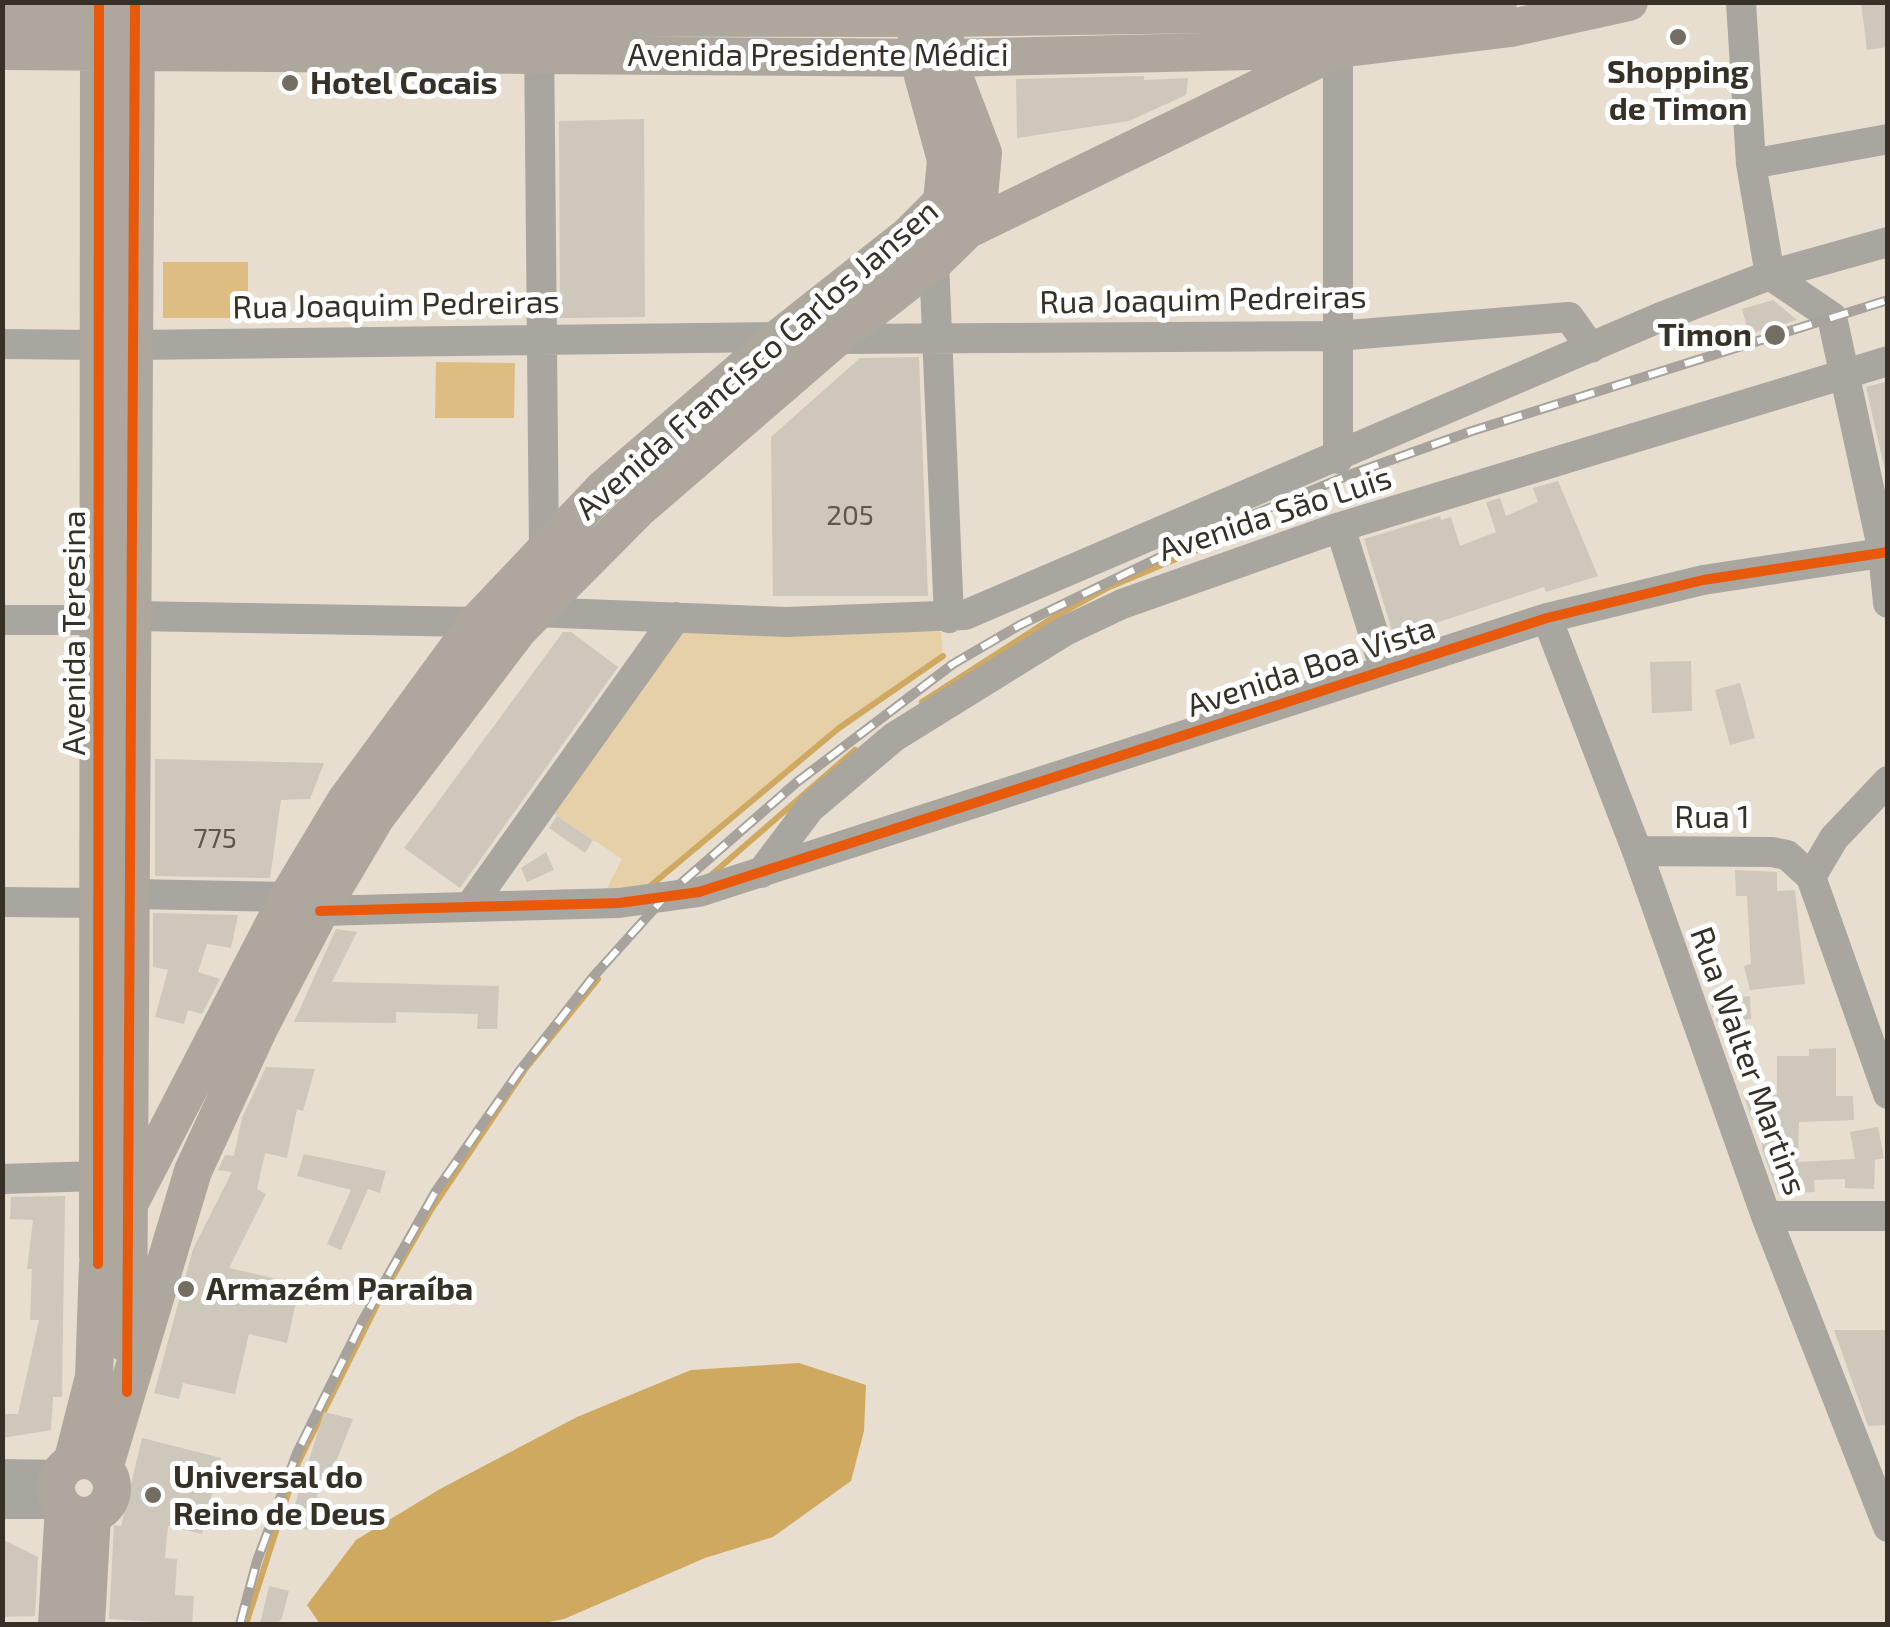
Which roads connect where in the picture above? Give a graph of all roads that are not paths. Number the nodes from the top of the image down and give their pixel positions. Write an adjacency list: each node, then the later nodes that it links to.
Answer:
1 (1498, 2): 6 (main road, Avenida Presidente Médici)
2 (1628, 2): 6 (main road, Avenida Presidente Médici)
3 (1741, 2): 12 (street)
4 (934, 12): 6 (main road, Avenida Presidente Médici); 8 (main road, Avenida Presidente Médici); 10 (main road, Avenida Francisco Carlos Jansen)
5 (2, 16): 7 (main road, Avenida Presidente Médici)
6 (1338, 21): 10 (main road, Avenida Presidente Médici); 13 (main road, Avenida Francisco Carlos Jansen); 18 (street)
7 (118, 23): 8 (main road, Avenida Presidente Médici); 9 (main road, Avenida Presidente Médici); 22 (main road, Avenida Teresina)
8 (538, 25): 10 (main road, Avenida Presidente Médici); 19 (street)
9 (2, 51)
10 (932, 58): 13 (main road, Avenida Francisco Carlos Jansen); 17 (main road, Avenida Francisco Carlos Jansen)
11 (1888, 139): 12 (street)
12 (1751, 164): 16 (street)
13 (967, 230): 15 (main road, Avenida Francisco Carlos Jansen)
14 (1888, 242): 16 (street, Avenida São Luis)
15 (934, 262): 17 (main road, Avenida Francisco Carlos Jansen); 20 (street)
16 (1770, 275): 23 (street, Avenida São Luis); 25 (street)
17 (806, 332): 19 (street, Rua Joaquim Pedreiras); 20 (street, Rua Joaquim Pedreiras); 28 (main road, Avenida Francisco Carlos Jansen); 31 (main road, Avenida Francisco Carlos Jansen)
18 (1336, 336): 20 (street, Rua Joaquim Pedreiras); 23 (street, Rua Joaquim Pedreiras); 26 (street)
19 (539, 337): 22 (street, Rua Joaquim Pedreiras); 28 (street)
20 (941, 338): 34 (street)
21 (2, 344): 22 (street, Rua Joaquim Pedreiras)
22 (116, 345): 33 (main road, Avenida Teresina)
23 (1592, 348): 26 (street, Avenida São Luis)
24 (1888, 360): 25 (street, Avenida São Luis)
25 (1848, 375): 27 (street, Avenida São Luis); 29 (street)
26 (1338, 458): 34 (street, Avenida São Luis)
27 (1340, 527): 38 (street); 41 (street, Avenida São Luis)
28 (544, 551): 37 (main road, Avenida Francisco Carlos Jansen)
29 (1885, 552): 30 (street); 35 (street, Avenida Boa Vista)
30 (1888, 603)
31 (535, 612): 32 (street); 45 (main road, Avenida Francisco Carlos Jansen)
32 (676, 617): 34 (street); 46 (street)
33 (116, 618): 36 (street); 37 (street); 43 (main road, Avenida Teresina)
34 (949, 618)
35 (1547, 618): 38 (street, Avenida Boa Vista); 40 (street, Rua Walter Martins)
36 (2, 620)
37 (476, 622): 45 (main road, Avenida Francisco Carlos Jansen)
38 (1384, 667): 41 (street, Avenida Boa Vista)
39 (1888, 781): 42 (street)
40 (1637, 851): 42 (street, Rua 1); 52 (street, Rua Walter Martins)
41 (761, 873): 46 (street, Avenida Boa Vista)
42 (1812, 877): 48 (street)
43 (115, 898): 44 (street, Avenida Boa Vista); 45 (street, Avenida Boa Vista); 49 (main road, Avenida Teresina); 51 (main road, Avenida Teresina)
44 (2, 902)
45 (304, 904): 46 (street, Avenida Boa Vista); 47 (main road, Avenida Francisco Carlos Jansen)
46 (471, 905)
47 (244, 1021): 51 (main road, Avenida Francisco Carlos Jansen); 55 (main road, Avenida Francisco Carlos Jansen)
48 (1888, 1094)
49 (98, 1176): 50 (street); 54 (main road, Avenida Teresina)
50 (2, 1179)
51 (131, 1203): 54 (main road, Avenida Francisco Carlos Jansen); 55 (main road, Avenida Teresina)
52 (1766, 1216): 53 (street); 59 (street, Rua Walter Martins)
53 (1888, 1216)
54 (98, 1264): 57 (main road, Avenida Francisco Carlos Jansen)
55 (127, 1392): 57 (main road, Avenida Francisco Carlos Jansen)
56 (2, 1474): 57 (street)
57 (75, 1489): 58 (street); 60 (main road, Avenida Francisco Carlos Jansen); 61 (main road, Avenida Francisco Carlos Jansen)
58 (2, 1504)
59 (1888, 1527)
60 (57, 1624)
61 (86, 1624)

